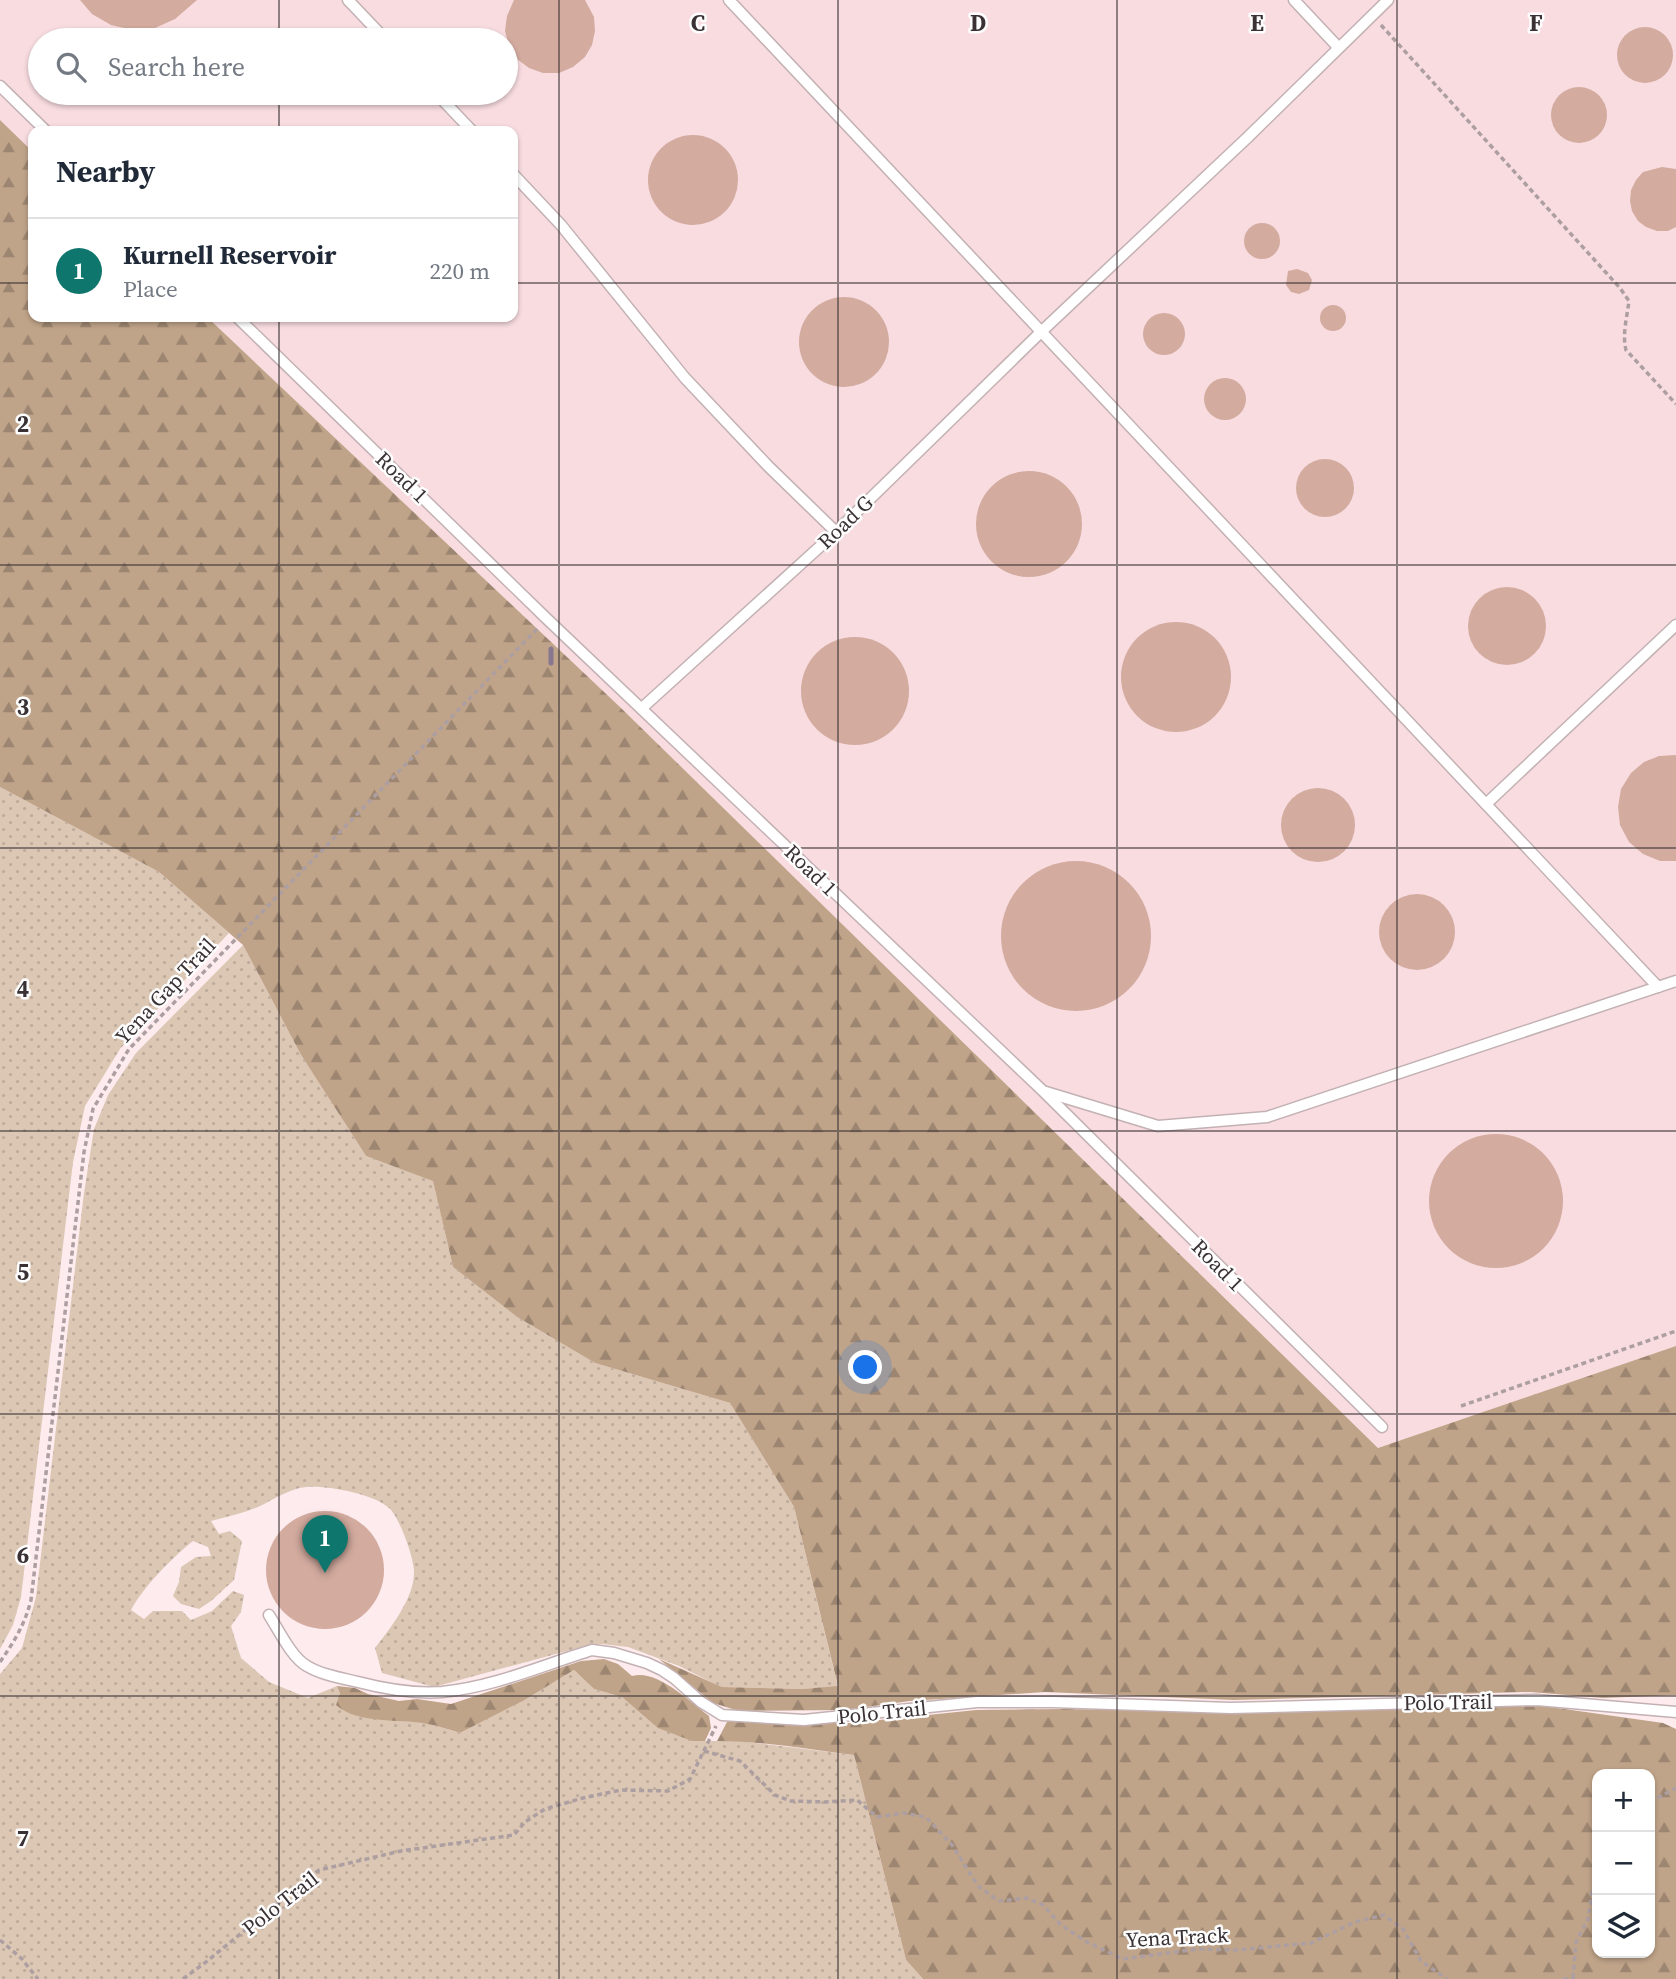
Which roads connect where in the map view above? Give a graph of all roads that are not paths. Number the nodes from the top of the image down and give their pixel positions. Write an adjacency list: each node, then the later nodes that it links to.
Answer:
1 (348, 0): 5 (lane)
2 (729, 0): 13 (lane)
3 (1294, 0): 6 (lane)
4 (1388, 0): 6 (lane, Road G)
5 (375, 28)
6 (1338, 47): 13 (lane, Road G)
7 (0, 86): 9 (lane)
8 (447, 105): 10 (lane)
9 (41, 126)
10 (467, 126)
11 (518, 179): 14 (lane)
12 (242, 322): 16 (lane, Road 1)
13 (1042, 331): 14 (lane, Road G); 17 (lane)
14 (836, 532): 16 (lane, Road G)
15 (1676, 625): 17 (lane)
16 (642, 708): 20 (lane, Road 1)
17 (1486, 804): 19 (lane)
18 (1676, 981): 19 (lane)
19 (1658, 987): 20 (lane)
20 (1043, 1091): 21 (lane, Road 1)
21 (1382, 1427)
22 (269, 1615): 23 (lane, Polo Trail)
23 (1676, 1712)

